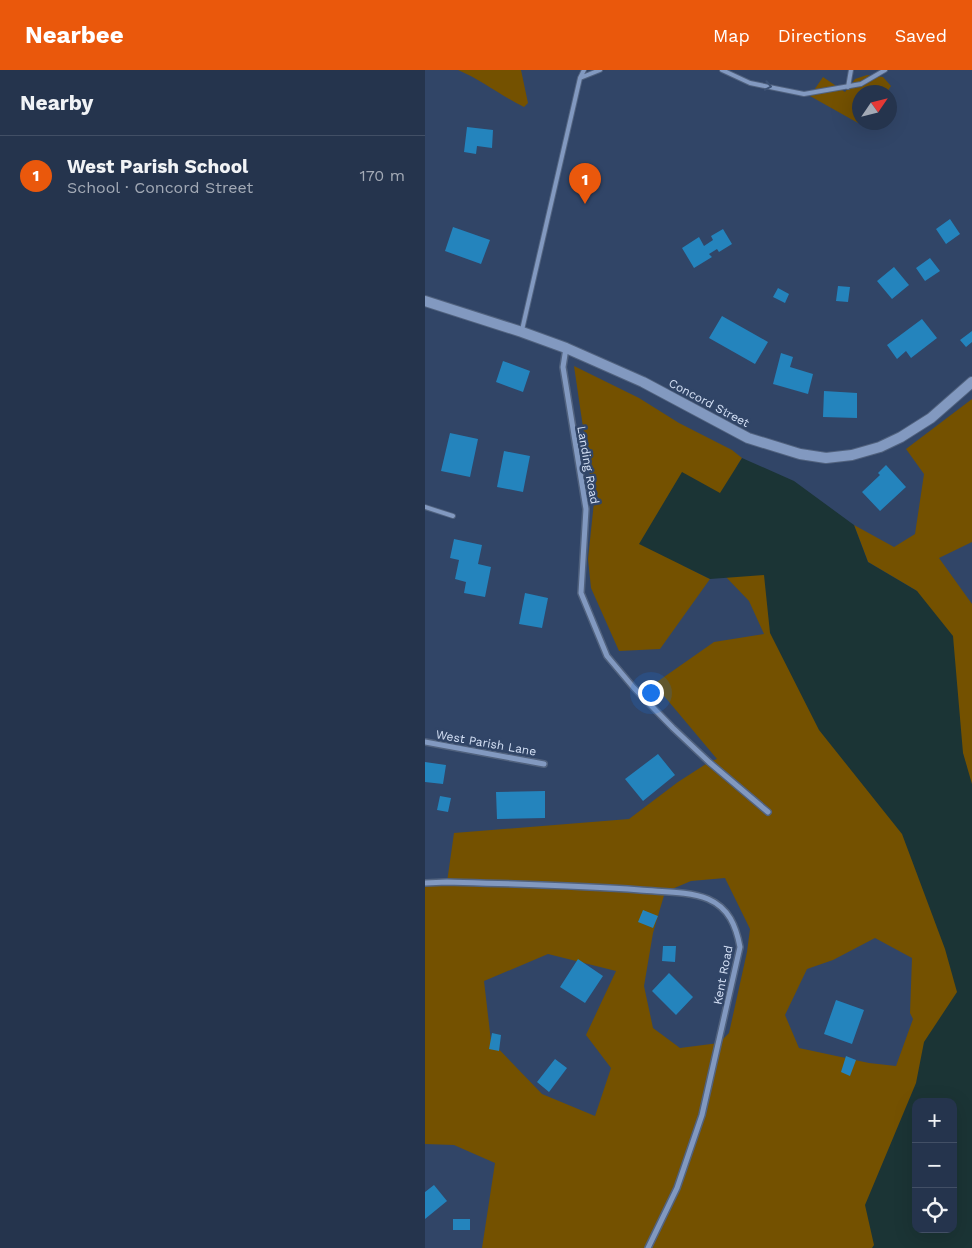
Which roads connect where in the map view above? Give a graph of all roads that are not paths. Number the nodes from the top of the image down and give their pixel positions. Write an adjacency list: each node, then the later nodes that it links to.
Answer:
1 (584, 70): 6 (lane)
2 (600, 70): 6 (lane)
3 (722, 70): 7 (lane, one-way to 7)
4 (851, 70): 7 (lane)
5 (885, 70): 7 (lane)
6 (580, 78): 9 (lane)
7 (848, 86)
8 (425, 301): 9 (main road, Concord Street)
9 (522, 332): 10 (main road, Concord Street)
10 (566, 348): 11 (main road, Concord Street); 16 (street, Landing Road)
11 (972, 382)
12 (425, 507): 13 (lane)
13 (453, 516)
14 (425, 742): 15 (street, West Parish Lane)
15 (544, 764)
16 (768, 812)
17 (425, 883): 18 (street, Kent Road)
18 (648, 1248)

